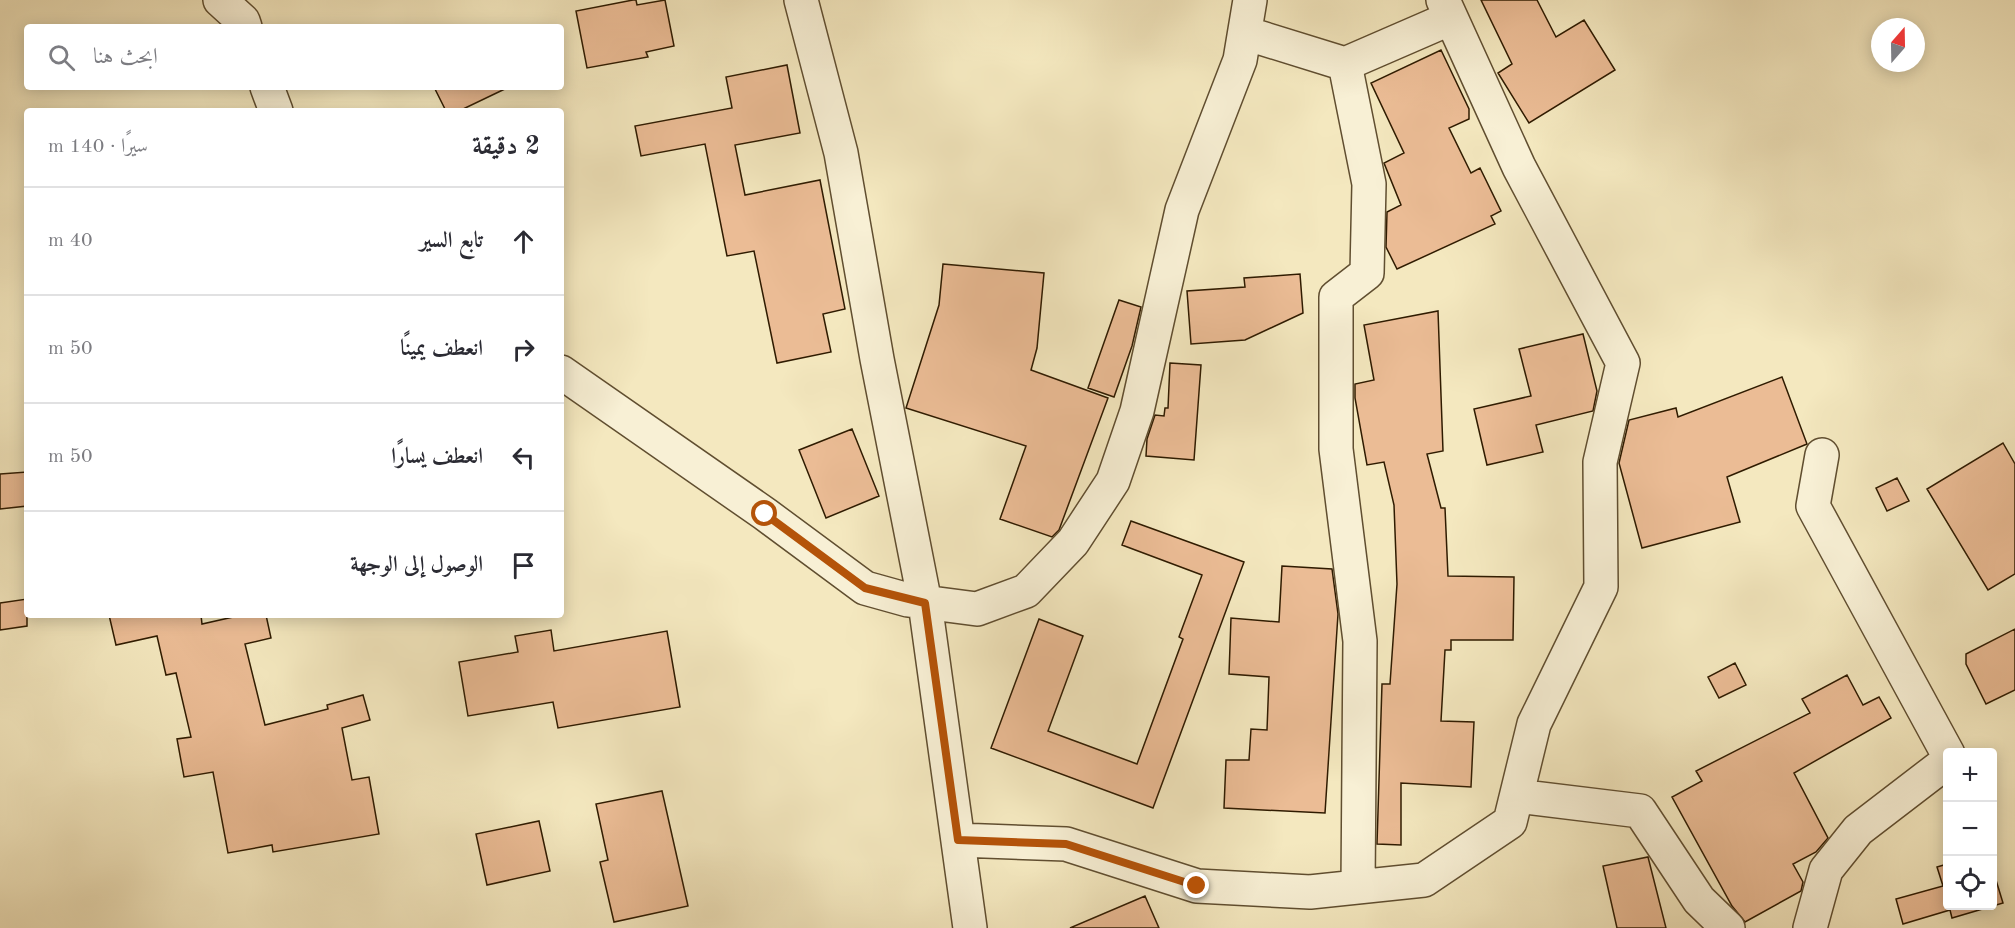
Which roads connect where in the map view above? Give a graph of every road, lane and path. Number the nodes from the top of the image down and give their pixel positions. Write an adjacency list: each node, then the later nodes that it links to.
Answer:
1 (220, 0): 5 (street)
2 (801, 0): 12 (street)
3 (1250, 0): 6 (street)
4 (1447, 9): 7 (street); 15 (street)
5 (244, 24)
6 (1245, 33): 7 (street); 12 (street)
7 (1345, 64): 17 (street)
8 (268, 90): 9 (street)
9 (275, 108)
10 (564, 374): 12 (street)
11 (1822, 455): 13 (street)
12 (925, 603): 16 (street)
13 (1944, 748)
14 (1943, 764): 20 (street)
15 (1517, 796): 17 (street); 19 (street)
16 (958, 840): 17 (street); 18 (street)
17 (1358, 887)
18 (970, 928)
19 (1728, 928)
20 (1810, 928)

